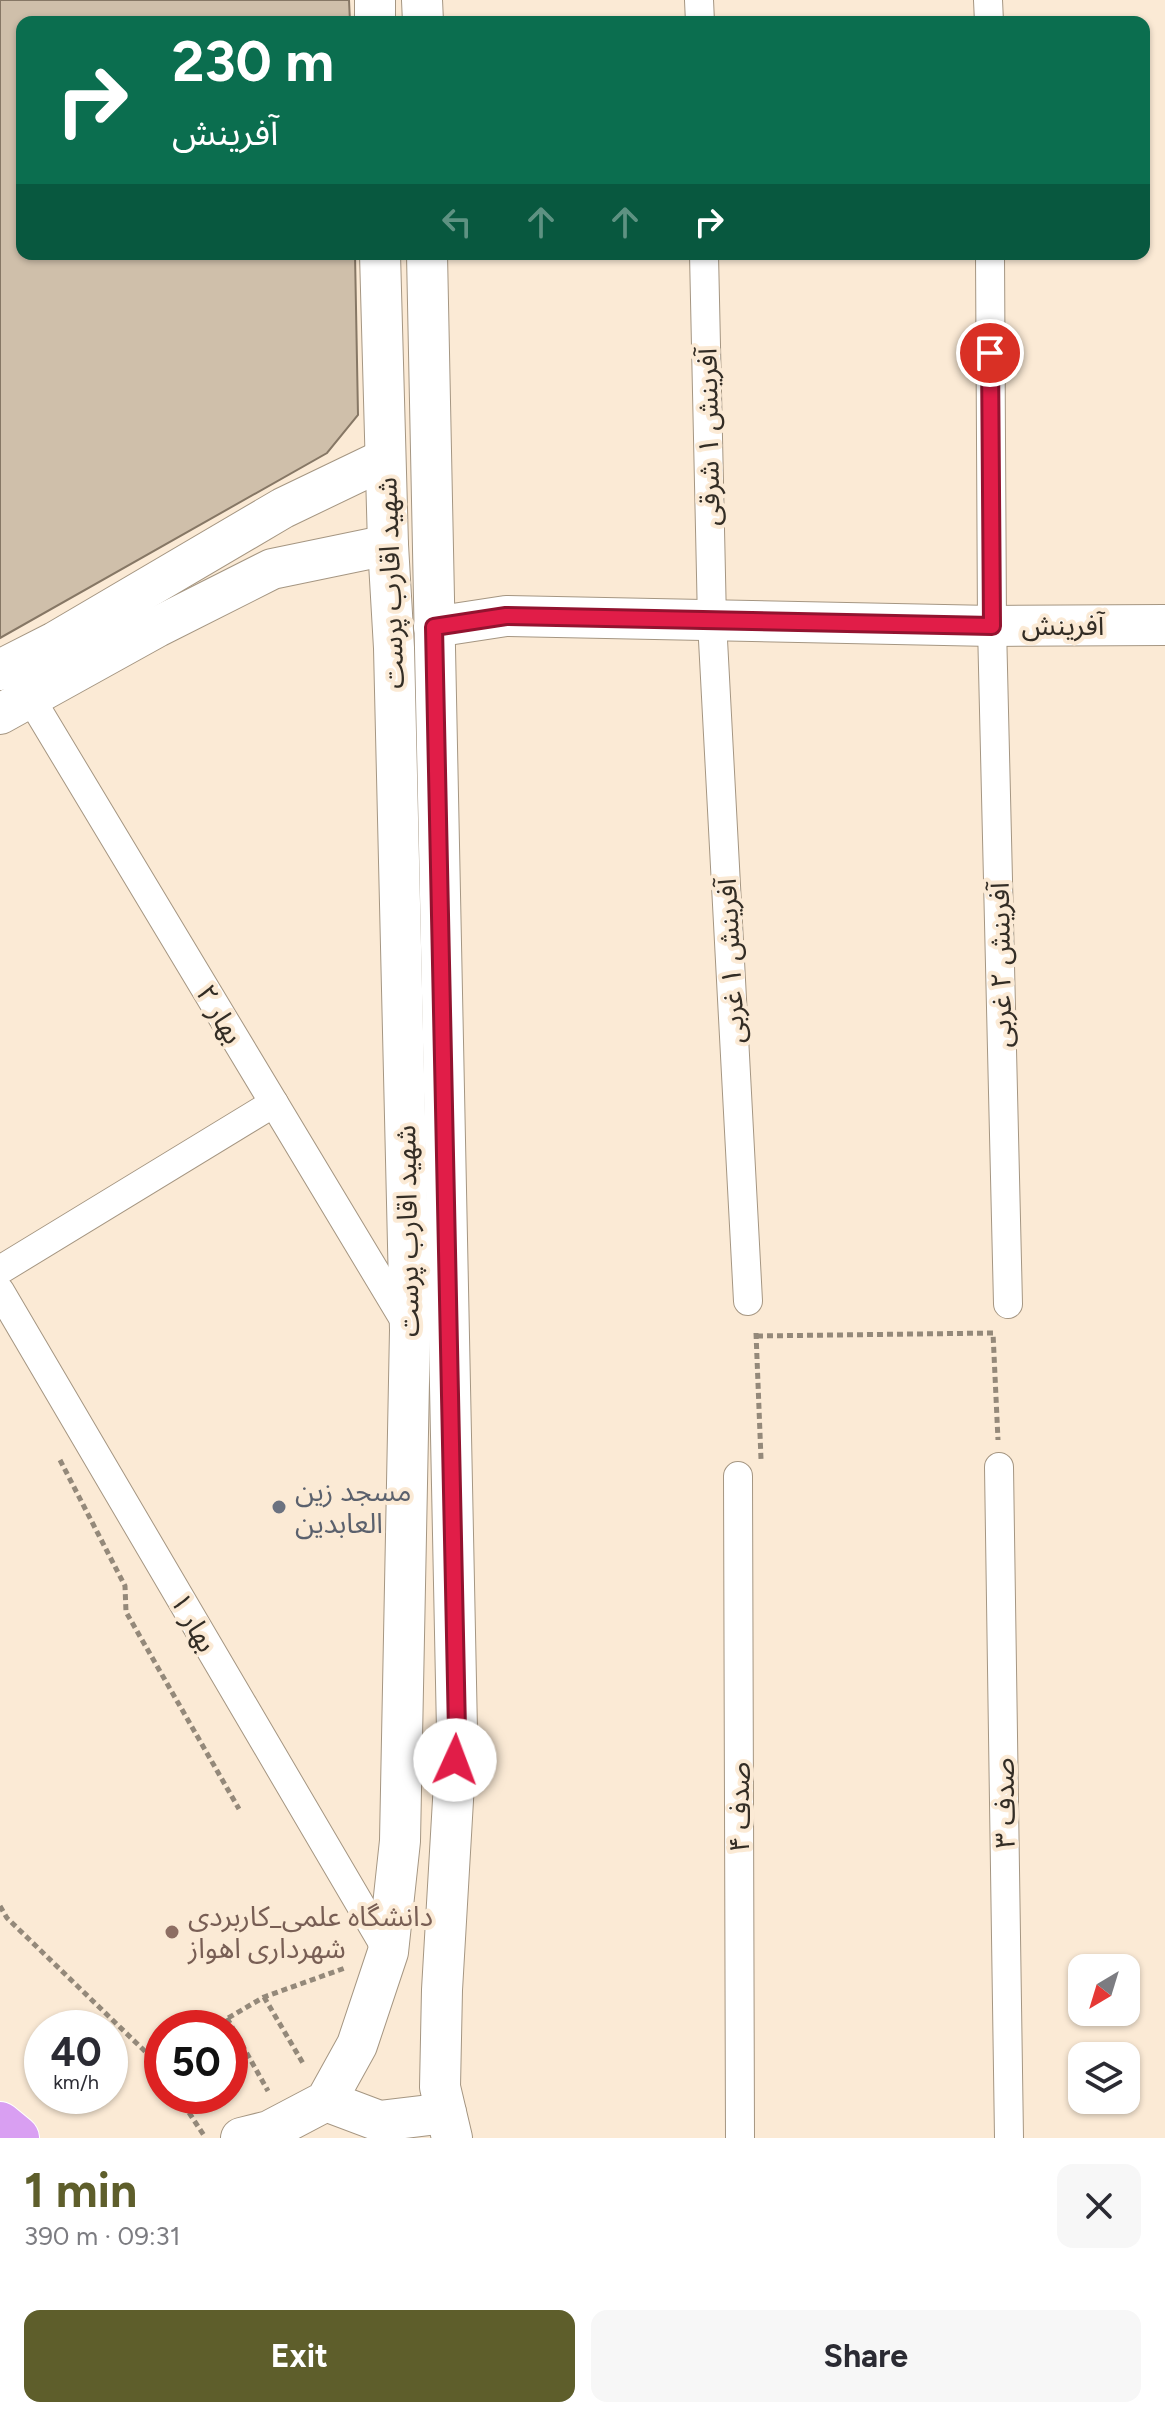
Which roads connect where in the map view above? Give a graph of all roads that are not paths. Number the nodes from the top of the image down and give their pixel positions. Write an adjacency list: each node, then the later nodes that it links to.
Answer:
1 (380, 260): 5 (main road, شهید اقارب پرست)
2 (427, 260): 10 (main road, شهید اقارب پرست)
3 (704, 260): 7 (street, آفرینش ۱ شرقی)
4 (990, 260): 9 (street, آفرینش ۲ غربی)
5 (385, 459): 6 (main road, شهید اقارب پرست); 11 (main road)
6 (388, 545): 12 (main road); 18 (main road, شهید اقارب پرست)
7 (712, 621): 9 (main road, آفرینش); 10 (main road, آفرینش); 16 (street, آفرینش ۱ غربی)
8 (1165, 625): 9 (main road, آفرینش)
9 (992, 626): 17 (street, آفرینش ۲ غربی)
10 (434, 627): 25 (main road, شهید اقارب پرست)
11 (0, 670)
12 (15, 706): 13 (street, بهار ۲)
13 (274, 1103): 14 (street); 18 (street, بهار ۲)
14 (0, 1270)
15 (0, 1291): 21 (street, بهار ۱)
16 (748, 1301)
17 (1008, 1304)
18 (410, 1330): 21 (main road, شهید اقارب پرست)
19 (999, 1467): 30 (street, صدف ۳)
20 (738, 1476): 29 (street, صدف ۴)
21 (388, 1952): 23 (main road, شهید اقارب پرست)
22 (0, 2101): 27 (main road)
23 (326, 2101): 25 (main road); 28 (main road)
24 (0, 2124): 26 (highway)
25 (449, 2125)
26 (17, 2138)
27 (23, 2138)
28 (241, 2138)
29 (740, 2138)
30 (1009, 2138)

